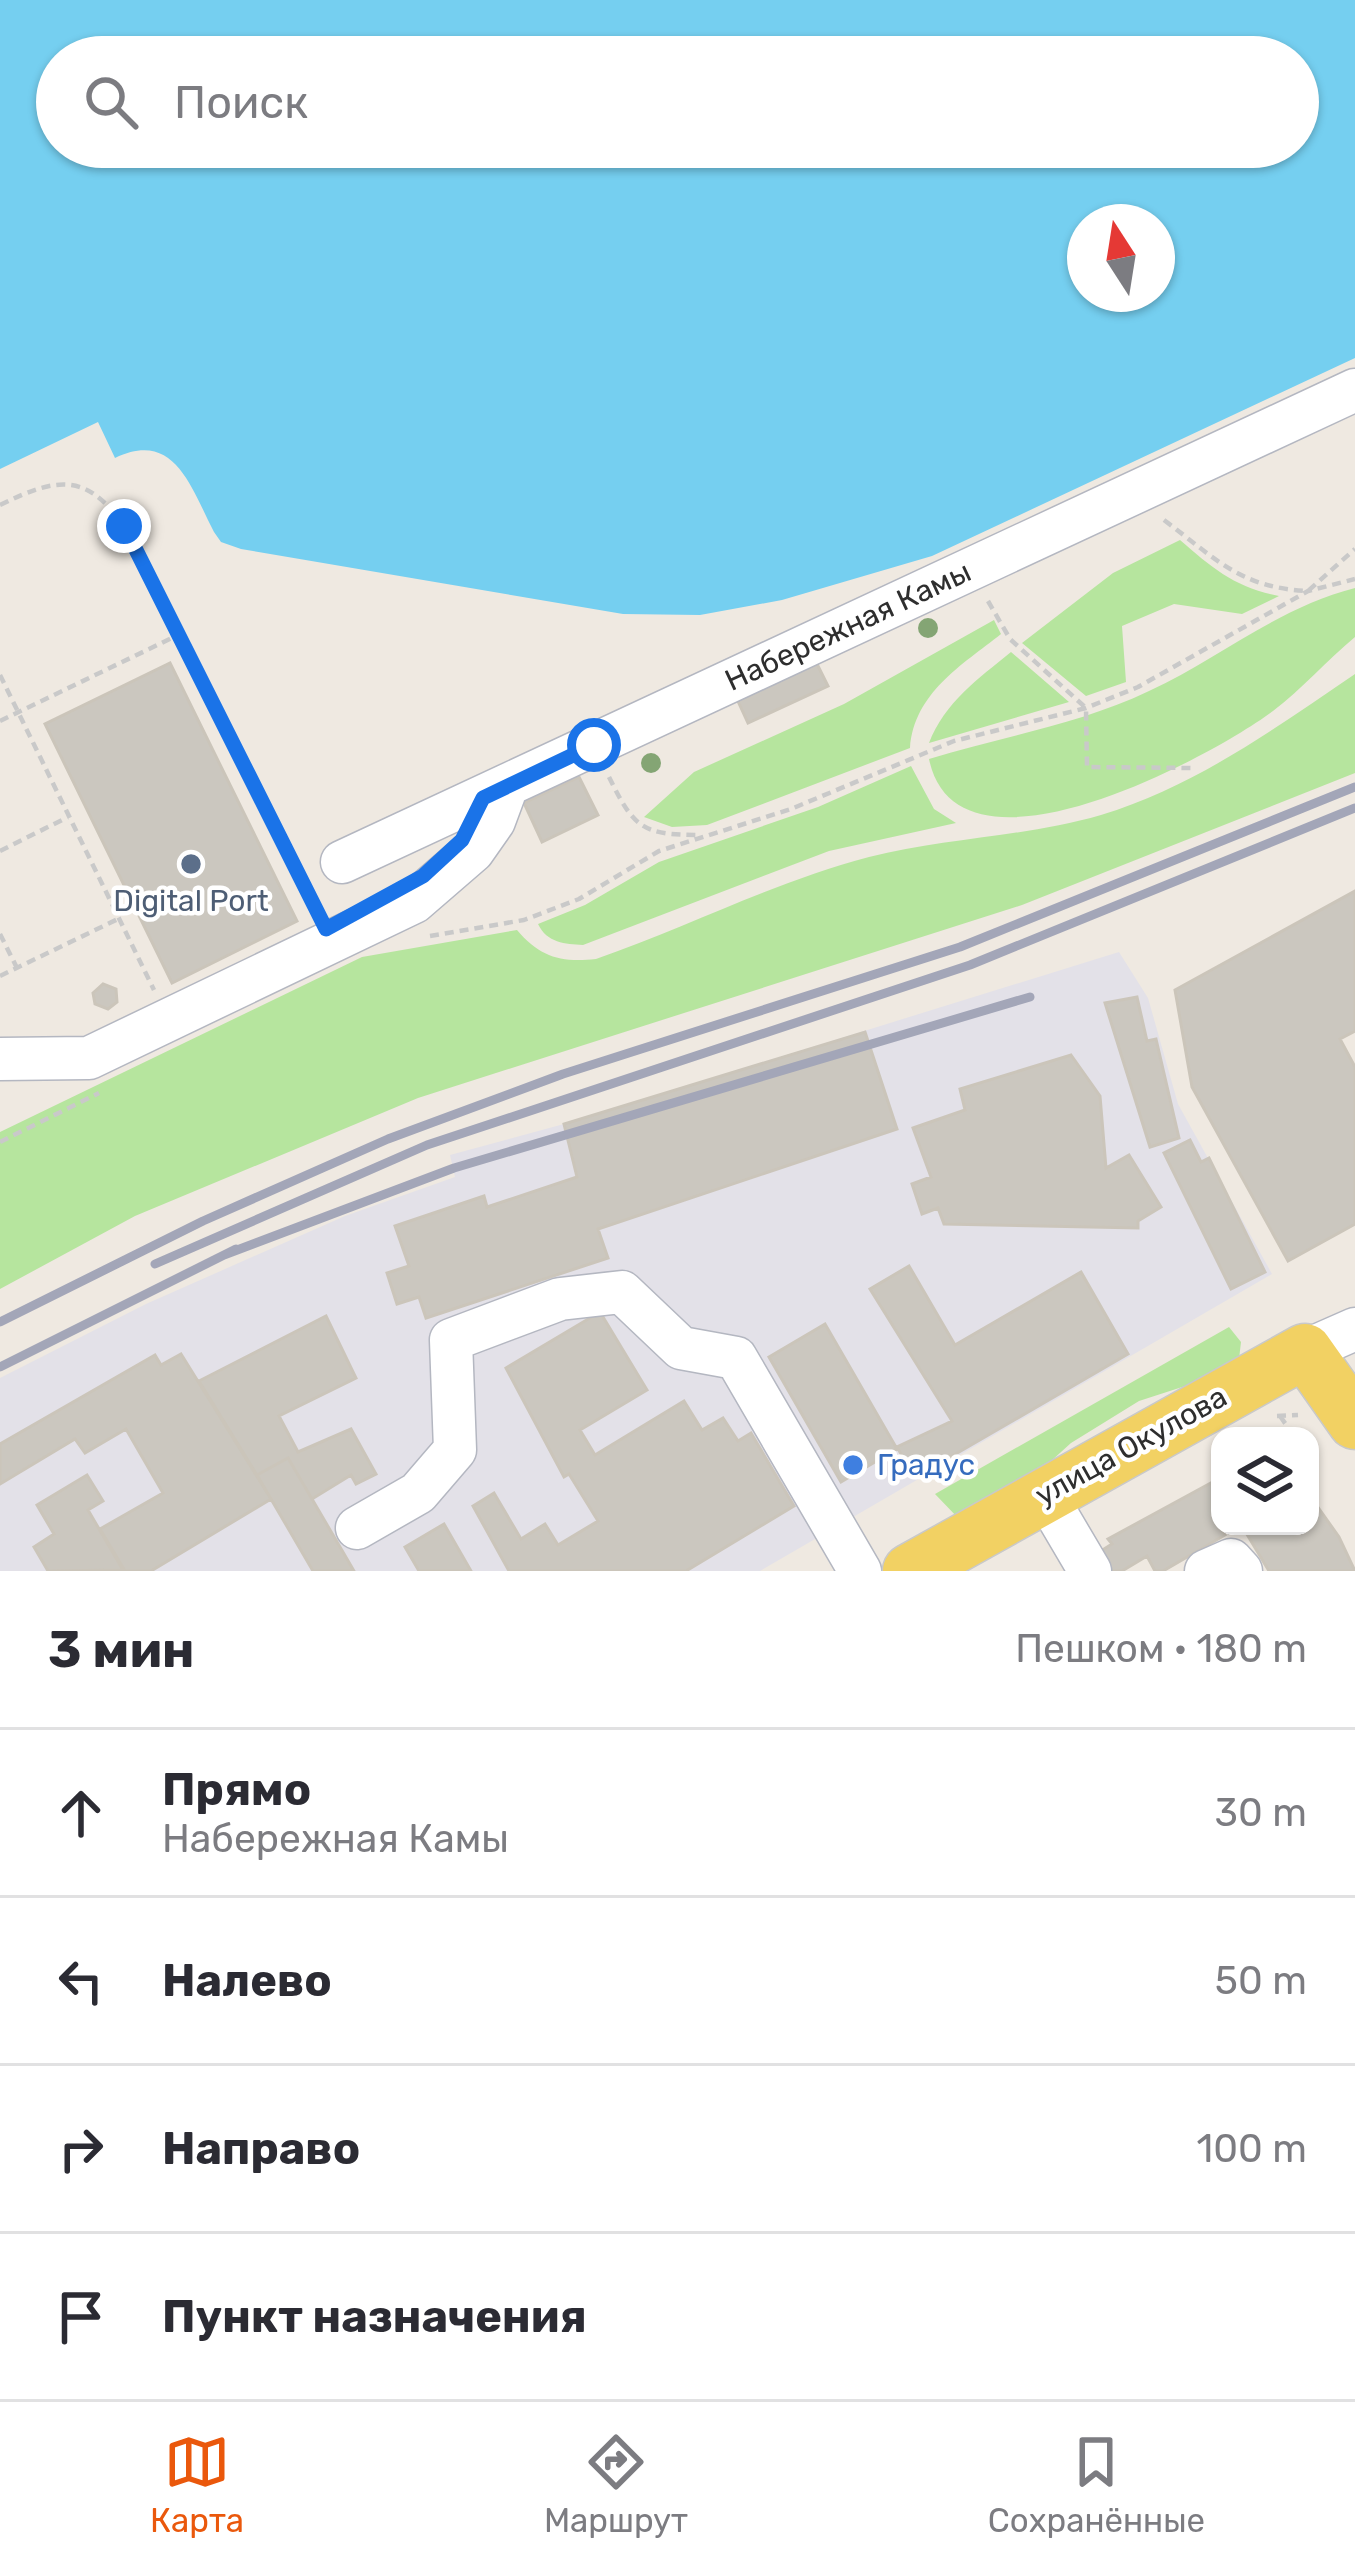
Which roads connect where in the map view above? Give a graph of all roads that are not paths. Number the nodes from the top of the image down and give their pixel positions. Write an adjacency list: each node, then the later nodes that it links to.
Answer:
1 (1355, 390): 2 (street, Набережная Камы)
2 (506, 786): 3 (street, Набережная Камы); 4 (street)
3 (342, 862)
4 (0, 1059)
5 (1355, 1329): 6 (street, улица Окулова)
6 (1305, 1352): 7 (main road); 8 (main road, улица Окулова)
7 (1355, 1422)
8 (1044, 1492): 11 (main road, улица Окулова); 12 (street)
9 (357, 1528): 10 (street)
10 (860, 1571)
11 (910, 1571)
12 (1090, 1571)
13 (1206, 1571): 14 (street)
14 (1241, 1571)

